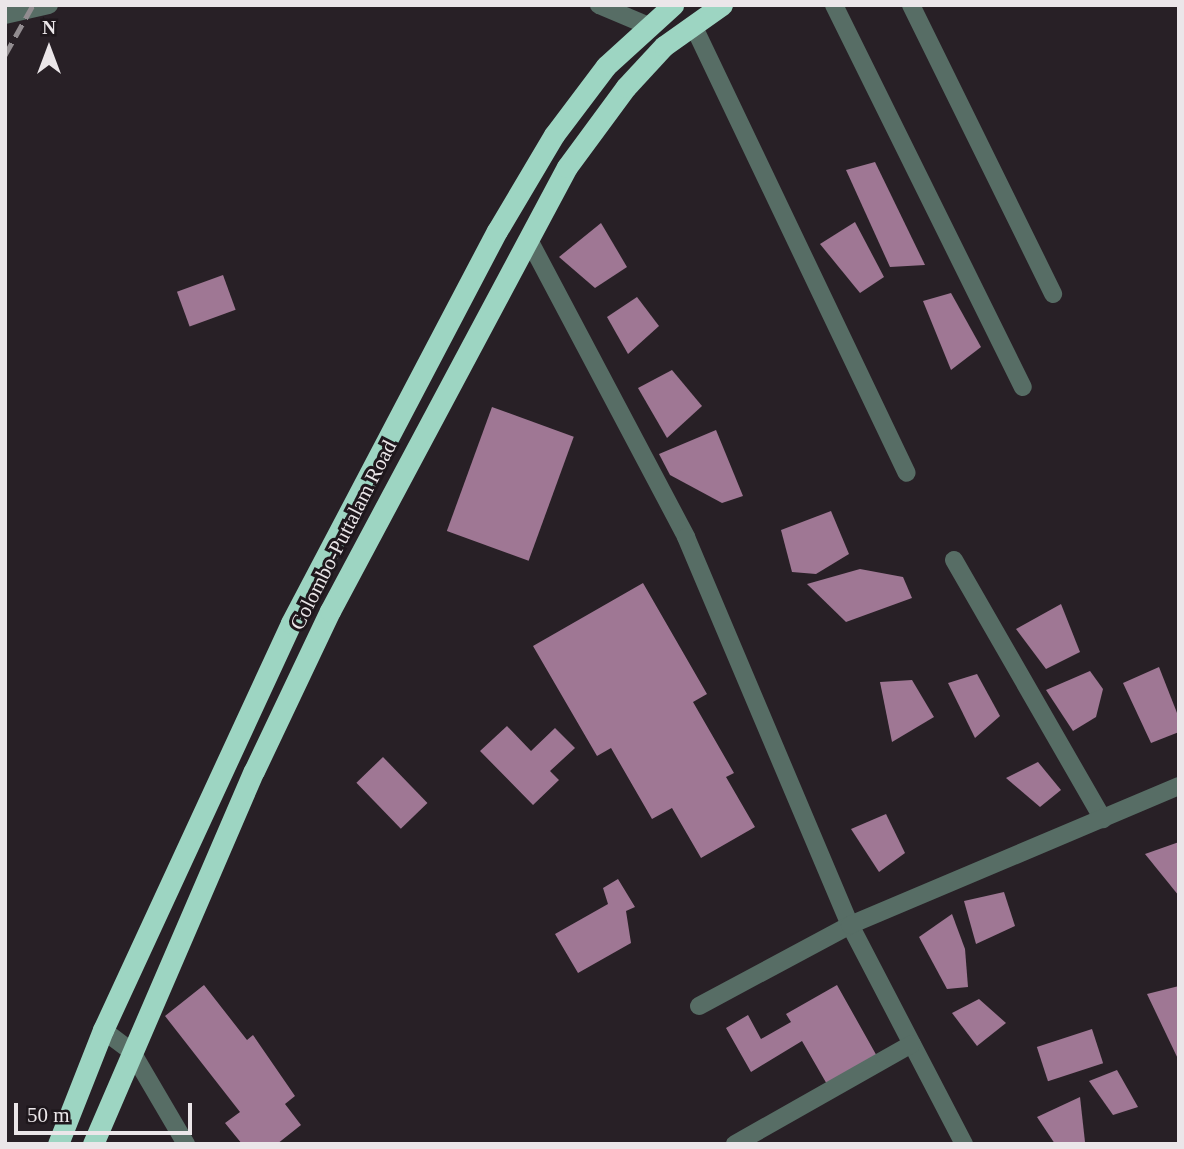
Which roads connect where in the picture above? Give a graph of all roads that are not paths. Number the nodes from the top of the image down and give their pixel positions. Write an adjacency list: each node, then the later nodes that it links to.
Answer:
1 (49, 5): 7 (street)
2 (599, 5): 9 (street)
3 (673, 5): 9 (highway, Colombo-Puttalam Road)
4 (722, 5): 8 (highway, Colombo-Puttalam Road)
5 (834, 5): 13 (street)
6 (911, 5): 12 (street)
7 (5, 15)
8 (693, 25): 10 (highway, Colombo-Puttalam Road); 14 (street)
9 (649, 26): 10 (highway); 20 (highway, Colombo-Puttalam Road)
10 (672, 40): 11 (highway, Colombo-Puttalam Road)
11 (529, 240): 18 (street); 22 (highway, Colombo-Puttalam Road)
12 (1053, 294)
13 (1023, 387)
14 (906, 473)
15 (954, 560): 17 (street)
16 (1179, 786): 17 (street)
17 (1103, 819): 18 (street)
18 (850, 925): 19 (street); 21 (street)
19 (699, 1006)
20 (103, 1030): 22 (street); 23 (highway, Colombo-Puttalam Road)
21 (912, 1044): 26 (street); 27 (street)
22 (132, 1052): 24 (highway, Colombo-Puttalam Road); 25 (street)
23 (58, 1144)
24 (93, 1144)
25 (186, 1144)
26 (735, 1144)
27 (964, 1144)

